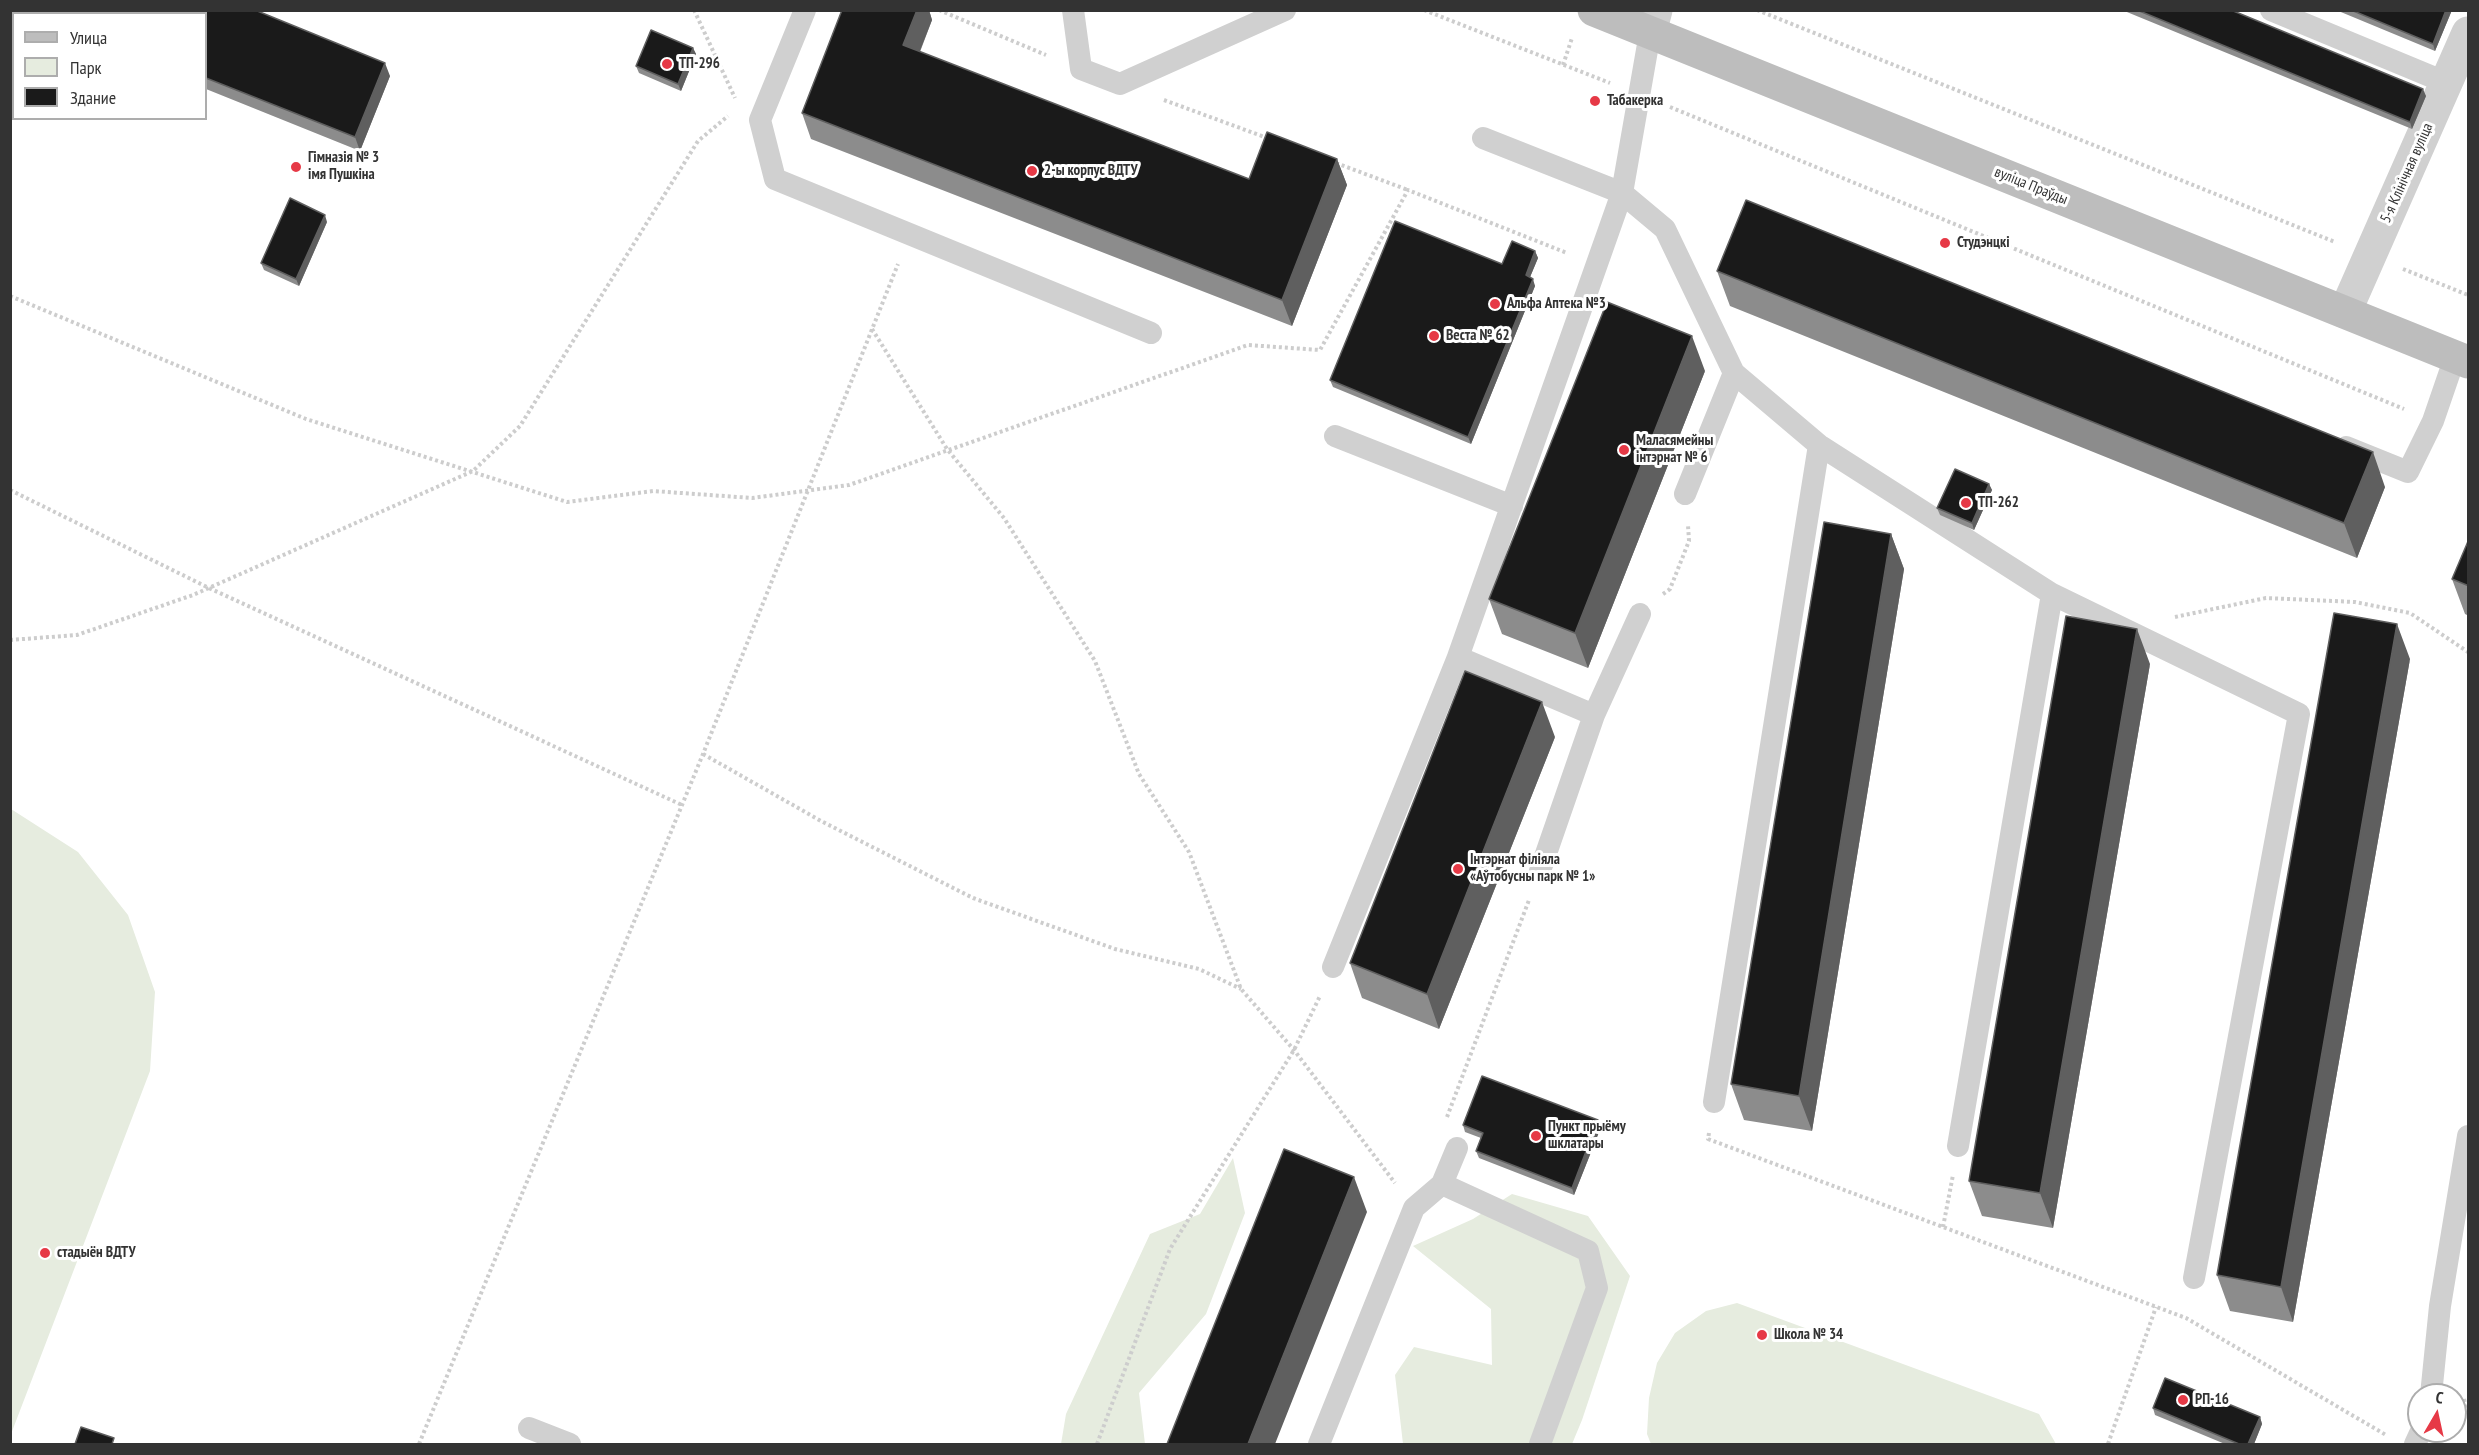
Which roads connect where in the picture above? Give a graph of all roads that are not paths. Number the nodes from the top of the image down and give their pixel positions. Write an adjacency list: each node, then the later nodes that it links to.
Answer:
1 (805, 10): 12 (lane)
2 (1073, 10): 3 (lane)
3 (1285, 10)
4 (1594, 10): 6 (main road, вуліца Праўды)
5 (2271, 10): 8 (lane)
6 (1653, 22): 10 (lane); 11 (main road, вуліца Праўды)
7 (2469, 33): 8 (street, 5-я Клінічная вуліца)
8 (2447, 82): 11 (street, 5-я Клінічная вуліца)
9 (1483, 138): 10 (lane)
10 (1622, 192): 14 (lane); 19 (lane)
11 (2345, 312): 13 (main road, вуліца Праўды)
12 (1151, 333)
13 (2462, 360): 16 (lane)
14 (1734, 373): 17 (lane); 18 (lane)
15 (1335, 436): 19 (lane)
16 (2330, 441)
17 (1819, 445): 20 (lane); 26 (lane)
18 (1685, 494)
19 (1512, 506): 22 (lane)
20 (2052, 594): 28 (lane); 31 (lane)
21 (1640, 614): 23 (lane)
22 (1458, 657): 23 (lane); 25 (lane)
23 (1594, 715): 24 (lane)
24 (1540, 871)
25 (1333, 967)
26 (1714, 1101)
27 (2469, 1136): 32 (lane)
28 (1958, 1146)
29 (1457, 1148): 30 (lane)
30 (1442, 1184): 35 (lane); 36 (lane)
31 (2194, 1278)
32 (2432, 1383)
33 (529, 1428): 34 (lane)
34 (570, 1444)
35 (1319, 1444)
36 (1540, 1444)

